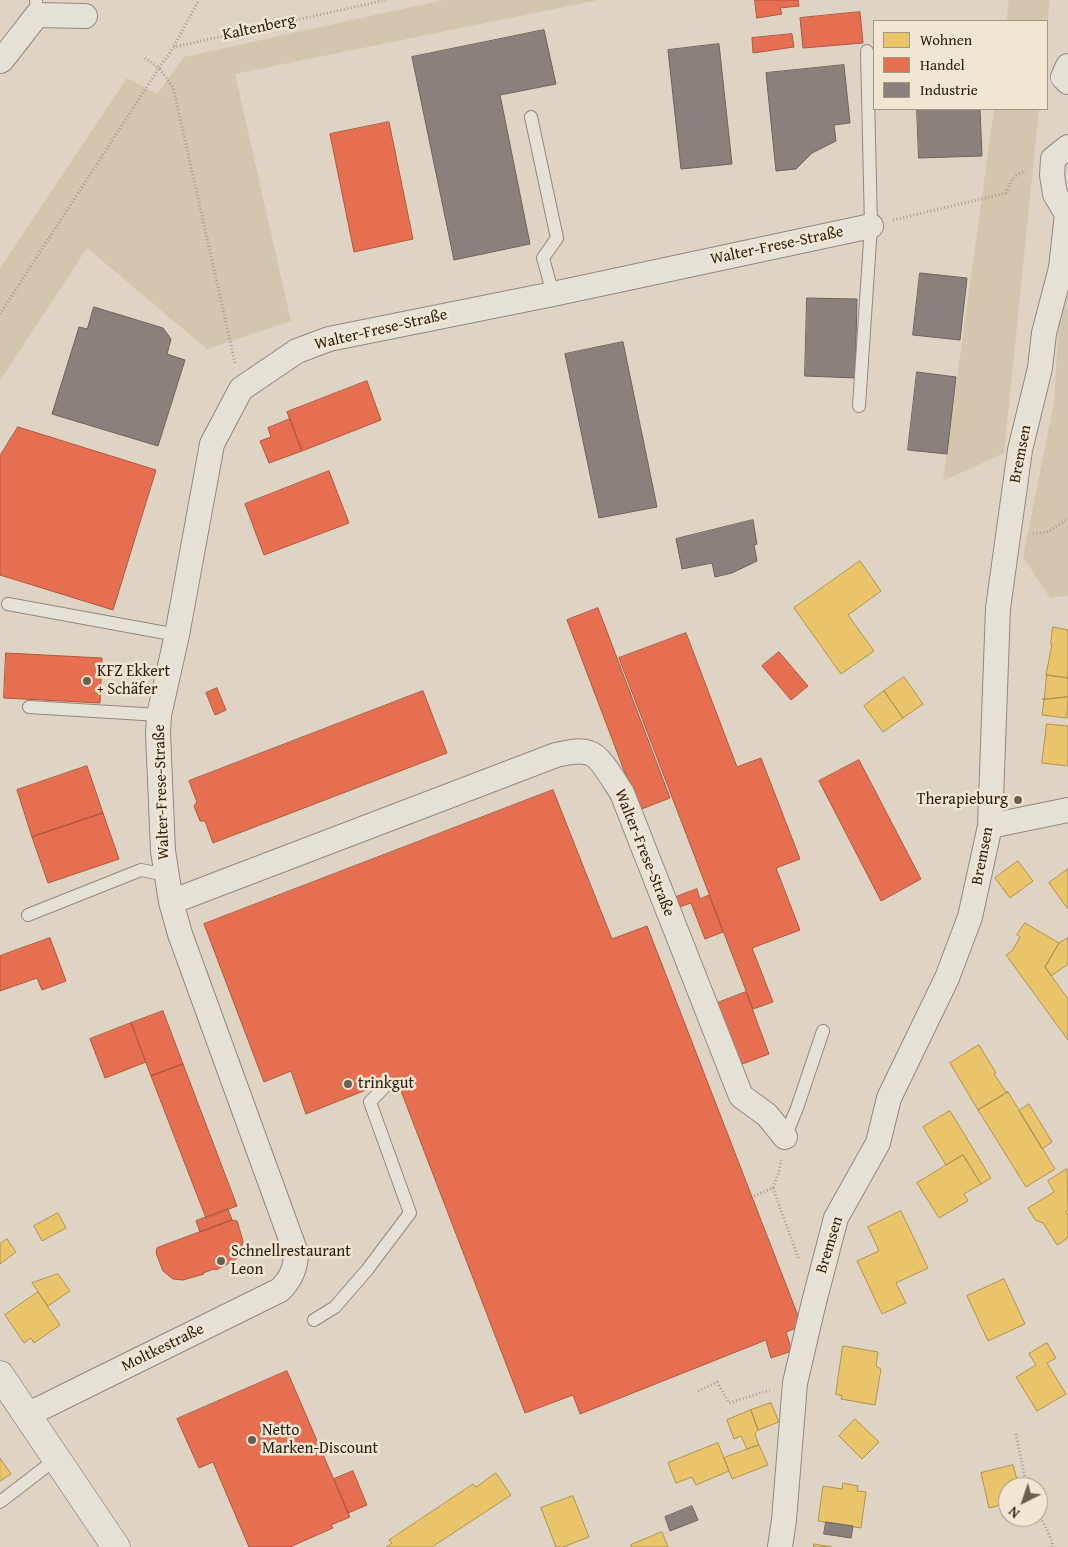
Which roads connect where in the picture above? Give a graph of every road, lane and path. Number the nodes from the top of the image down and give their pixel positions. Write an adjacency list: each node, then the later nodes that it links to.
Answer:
1 (199, 0): 5 (path)
2 (386, 0): 5 (path, Kaltenberg)
3 (36, 8): 4 (street); 8 (street)
4 (85, 16)
5 (174, 47): 10 (path)
6 (867, 51): 14 (lane)
7 (145, 58): 10 (path)
8 (0, 61)
9 (1068, 66): 11 (street)
10 (159, 68): 16 (path); 17 (path)
11 (1068, 82)
12 (531, 116): 15 (lane)
13 (1061, 153): 14 (path); 20 (street, Bremsen)
14 (871, 226): 15 (street, Walter-Frese-Straße); 18 (lane)
15 (553, 294): 17 (street, Walter-Frese-Straße)
16 (0, 314)
17 (241, 389): 22 (street, Walter-Frese-Straße)
18 (858, 406)
19 (1068, 519): 20 (path)
20 (1007, 539): 26 (street, Bremsen)
21 (8, 604): 22 (lane)
22 (177, 635): 24 (street, Walter-Frese-Straße)
23 (29, 707): 24 (lane)
24 (159, 715): 27 (street, Walter-Frese-Straße)
25 (1068, 810): 26 (street)
26 (990, 826): 36 (street, Bremsen)
27 (166, 875): 28 (street, Walter-Frese-Straße); 29 (lane)
28 (171, 902): 32 (street, Walter-Frese-Straße); 35 (street, Walter-Frese-Straße)
29 (28, 915)
30 (823, 1031): 32 (lane)
31 (388, 1083): 37 (lane)
32 (785, 1137): 33 (path)
33 (773, 1188): 34 (path); 36 (path)
34 (754, 1196)
35 (292, 1274): 41 (street, Moltkestraße)
36 (814, 1302): 39 (street, Bremsen)
37 (314, 1320)
38 (0, 1375): 41 (street)
39 (795, 1383): 40 (path); 48 (street, Bremsen)
40 (698, 1391)
41 (27, 1415): 43 (street)
42 (1016, 1434): 44 (path)
43 (56, 1459): 45 (lane); 47 (street)
44 (1025, 1477)
45 (0, 1502)
46 (1045, 1527): 49 (path)
47 (116, 1547)
48 (780, 1547)
49 (1052, 1547)

